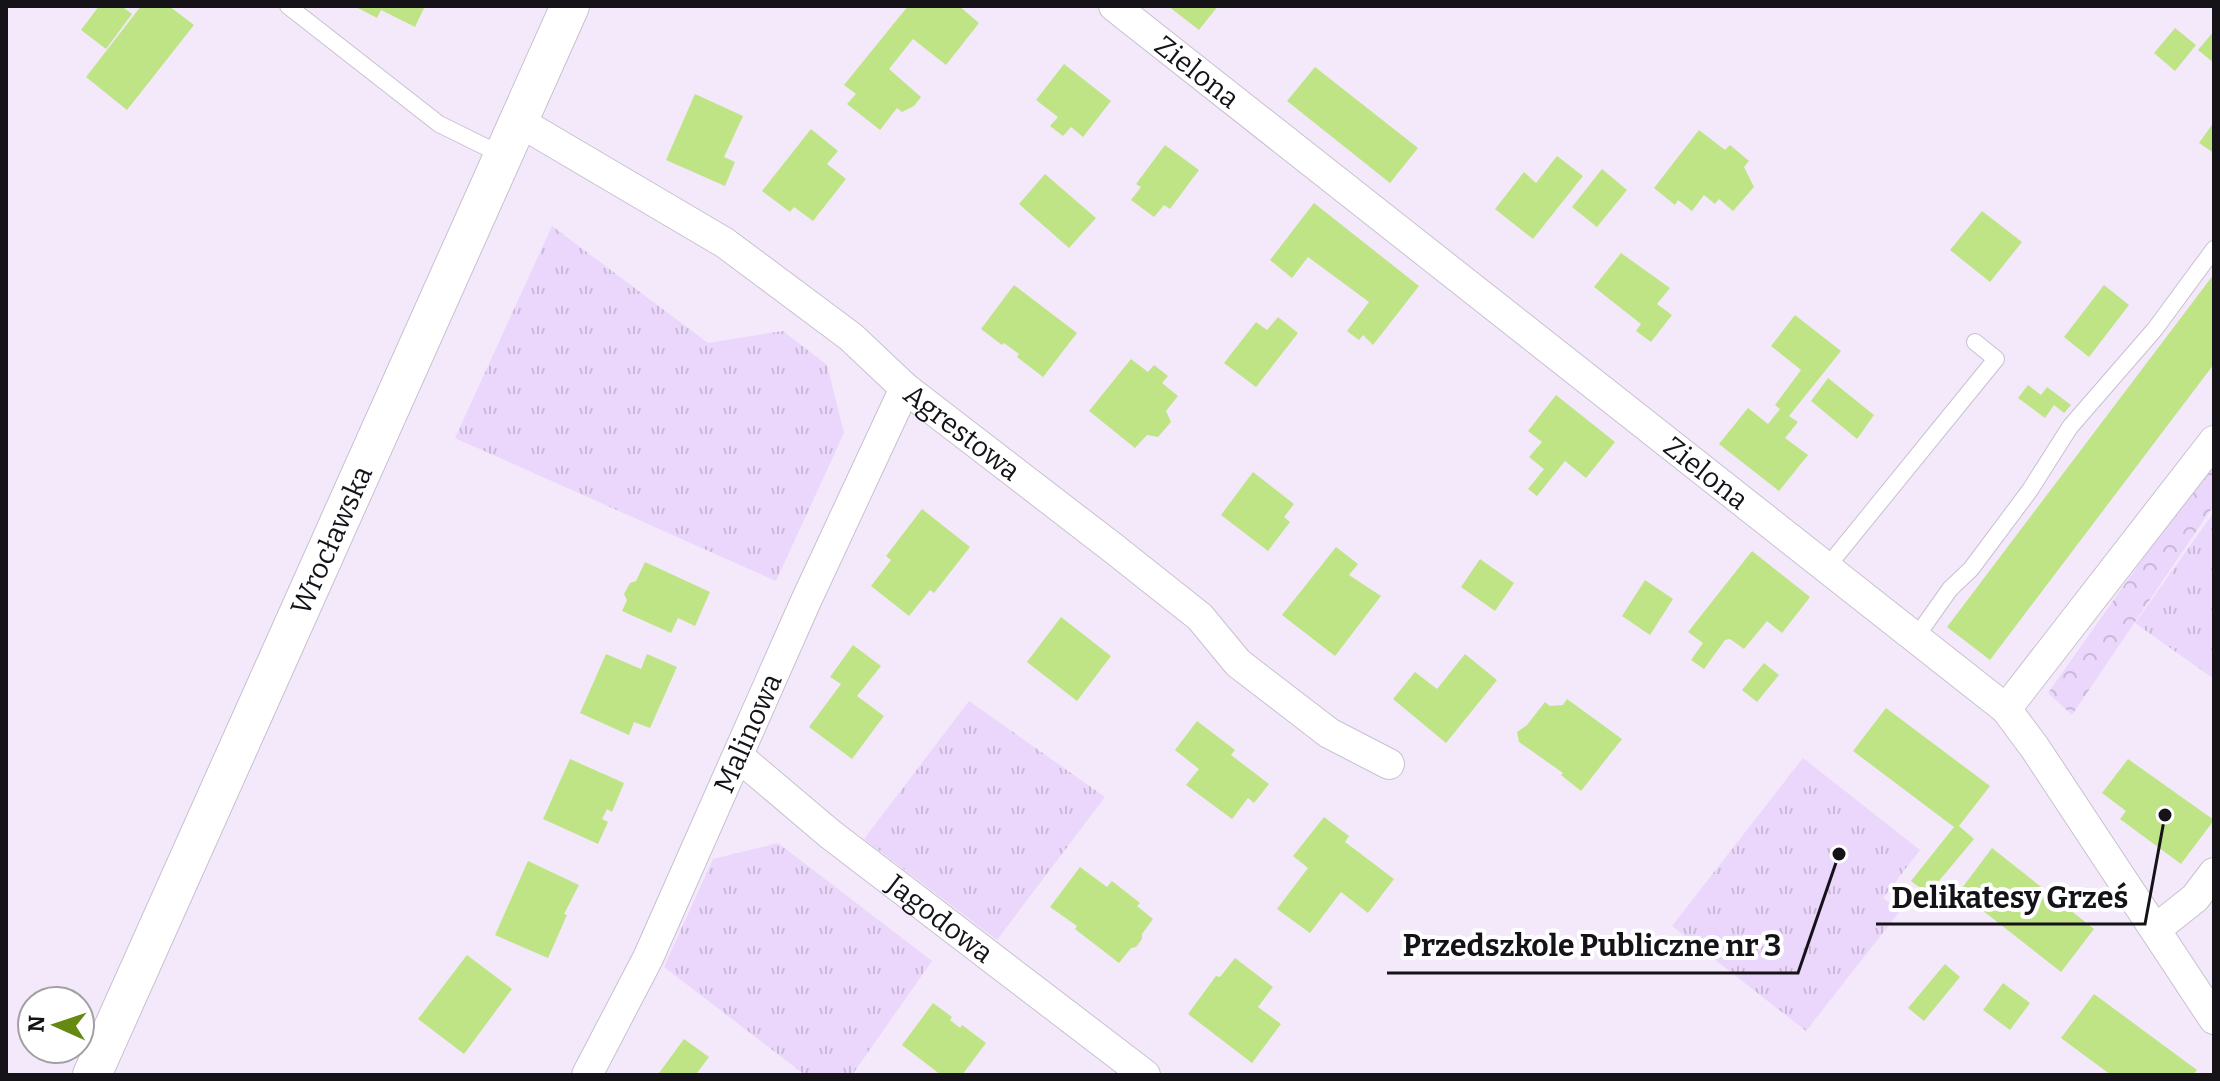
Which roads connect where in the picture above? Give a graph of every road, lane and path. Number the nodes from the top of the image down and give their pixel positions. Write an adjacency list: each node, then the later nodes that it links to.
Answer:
1 (288, 6): 5 (lane)
2 (570, 6): 4 (street, Wrocławska)
3 (1114, 6): 10 (street, Zielona)
4 (518, 121): 5 (street, Wrocławska); 8 (street, Agrestowa)
5 (502, 155): 18 (street, Wrocławska)
6 (2214, 249): 11 (lane)
7 (1975, 342): 10 (lane)
8 (905, 388): 13 (street, Malinowa); 14 (street, Agrestowa)
9 (2214, 441): 12 (street)
10 (1827, 567): 11 (street, Zielona)
11 (1916, 637): 12 (street, Zielona)
12 (2006, 709): 16 (street, Zielona)
13 (739, 757): 19 (street, Malinowa); 20 (street, Jagodowa)
14 (1389, 764)
15 (2214, 873): 16 (street)
16 (2156, 929): 17 (street, Zielona)
17 (2214, 1019)
18 (92, 1075)
19 (587, 1075)
20 (1145, 1075)

